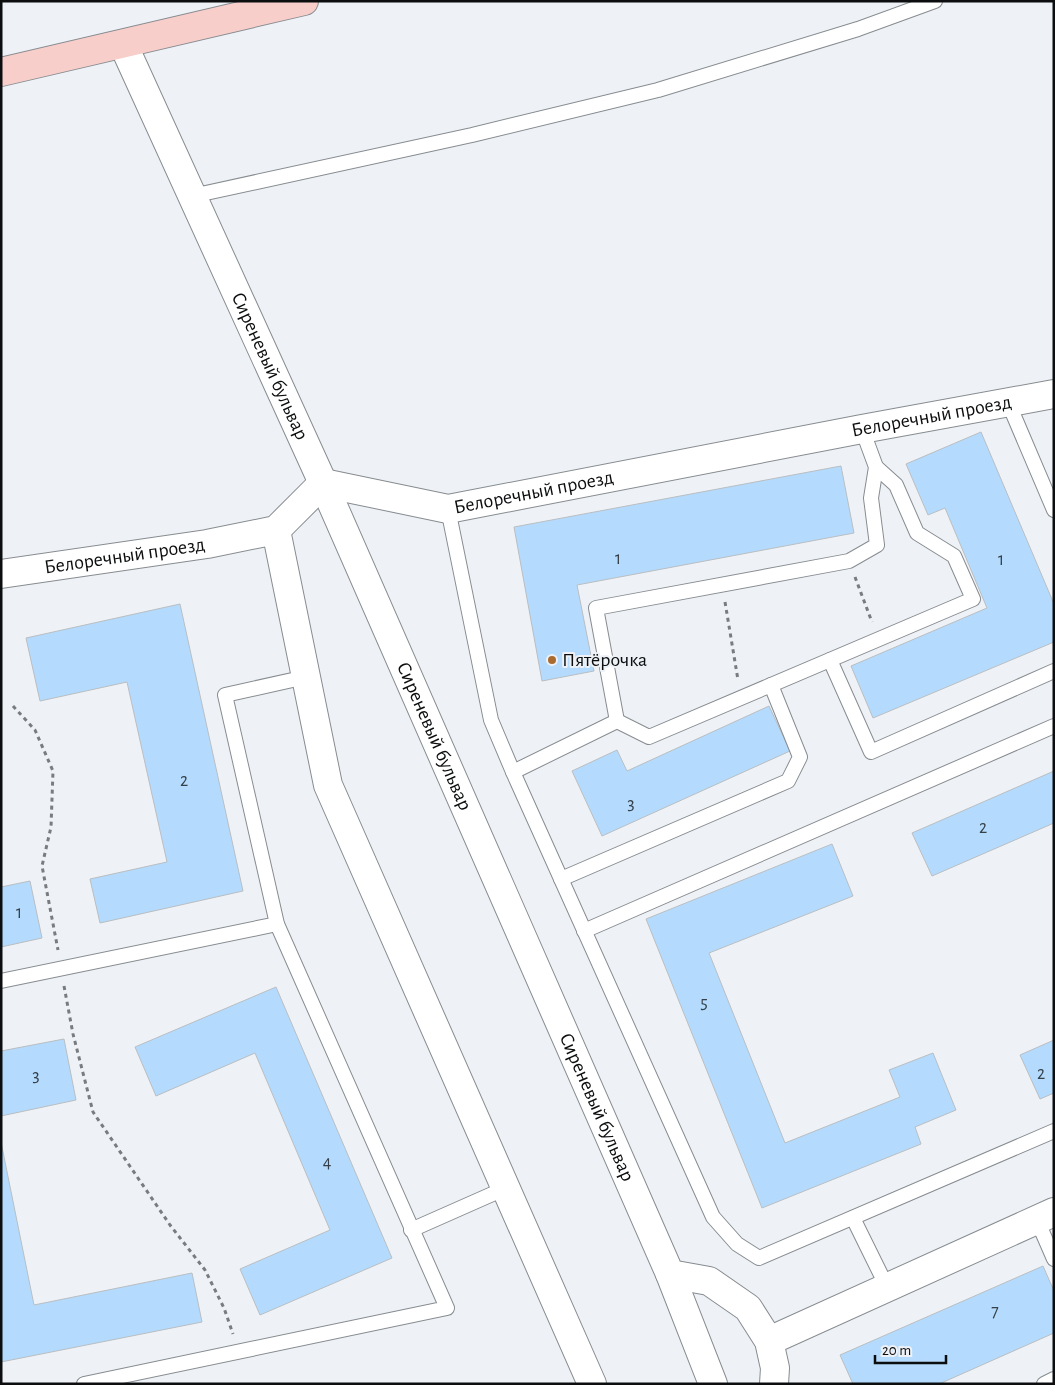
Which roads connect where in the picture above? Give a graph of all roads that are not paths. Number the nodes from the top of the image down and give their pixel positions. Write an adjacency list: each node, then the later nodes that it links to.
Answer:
1 (304, 1): 3 (main road)
2 (935, 1): 5 (lane)
3 (123, 44): 4 (main road); 5 (street, Сиреневый бульвар)
4 (1, 72)
5 (192, 196): 10 (street, Сиреневый бульвар)
6 (1054, 394): 7 (street, Белоречный проезд)
7 (1008, 402): 8 (street, Белоречный проезд); 12 (lane)
8 (862, 428): 9 (lane); 11 (street, Белоречный проезд)
9 (876, 467): 15 (lane); 19 (lane)
10 (323, 483): 11 (street, Белоречный проезд); 13 (street); 32 (street, Сиреневый бульвар)
11 (448, 509): 21 (lane)
12 (1054, 510)
13 (276, 530): 14 (street, Белоречный проезд); 17 (street)
14 (1, 574)
15 (830, 660): 16 (lane); 18 (lane)
16 (1054, 671)
17 (306, 677): 23 (lane); 27 (street)
18 (771, 685): 19 (lane); 22 (lane)
19 (617, 720): 21 (lane)
20 (1054, 726): 24 (lane)
21 (513, 772): 22 (lane)
22 (561, 879): 24 (lane)
23 (277, 924): 25 (lane); 30 (lane)
24 (584, 931): 29 (lane)
25 (1, 981)
26 (1054, 1131): 29 (lane)
27 (506, 1188): 30 (lane); 37 (street)
28 (1045, 1216): 31 (lane); 33 (street)
29 (853, 1218): 33 (lane)
30 (411, 1230): 36 (lane)
31 (1054, 1259)
32 (670, 1274): 34 (street); 38 (street, Сиреневый бульвар)
33 (887, 1287): 34 (street)
34 (769, 1341): 39 (street)
35 (1054, 1379): 40 (lane)
36 (84, 1384)
37 (592, 1384)
38 (713, 1384)
39 (774, 1384)
40 (1044, 1384)

